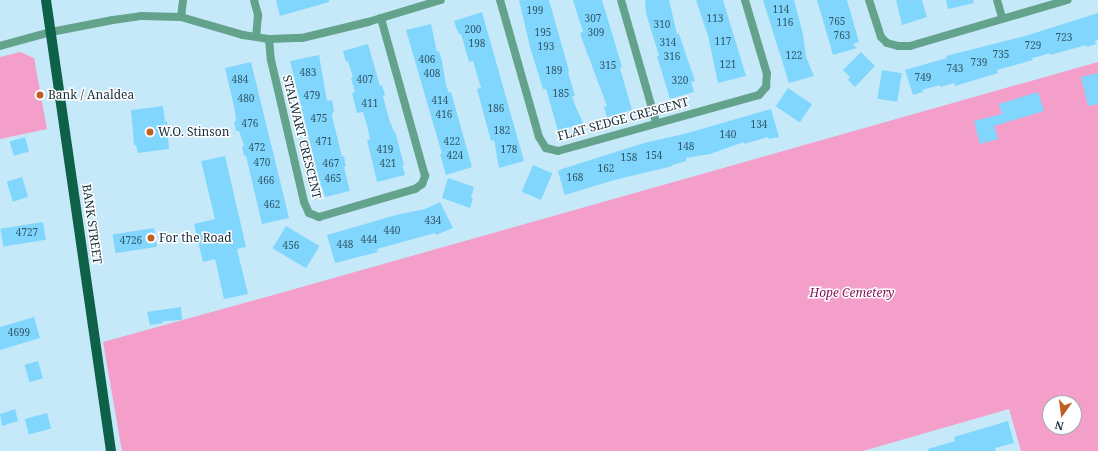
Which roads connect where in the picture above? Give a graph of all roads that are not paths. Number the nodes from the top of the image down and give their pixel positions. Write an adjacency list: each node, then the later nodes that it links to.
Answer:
1 (46, 0): 14 (main road, BANK STREET)
2 (183, 0): 11 (street)
3 (254, 0): 15 (street)
4 (441, 0): 12 (street)
5 (500, 0): 18 (street, FLAT SEDGE CRESCENT)
6 (621, 0): 18 (street)
7 (745, 0): 18 (street, FLAT SEDGE CRESCENT)
8 (869, 0): 13 (street)
9 (997, 0): 13 (street)
10 (1067, 0): 13 (street)
11 (181, 17): 14 (street); 15 (street)
12 (381, 18): 16 (street); 16 (street, STALWART CRESCENT)
13 (1002, 18)
14 (51, 32): 17 (street); 19 (main road, BANK STREET)
15 (256, 37): 16 (street)
16 (269, 39)
17 (0, 46)
18 (656, 122)
19 (111, 451)

